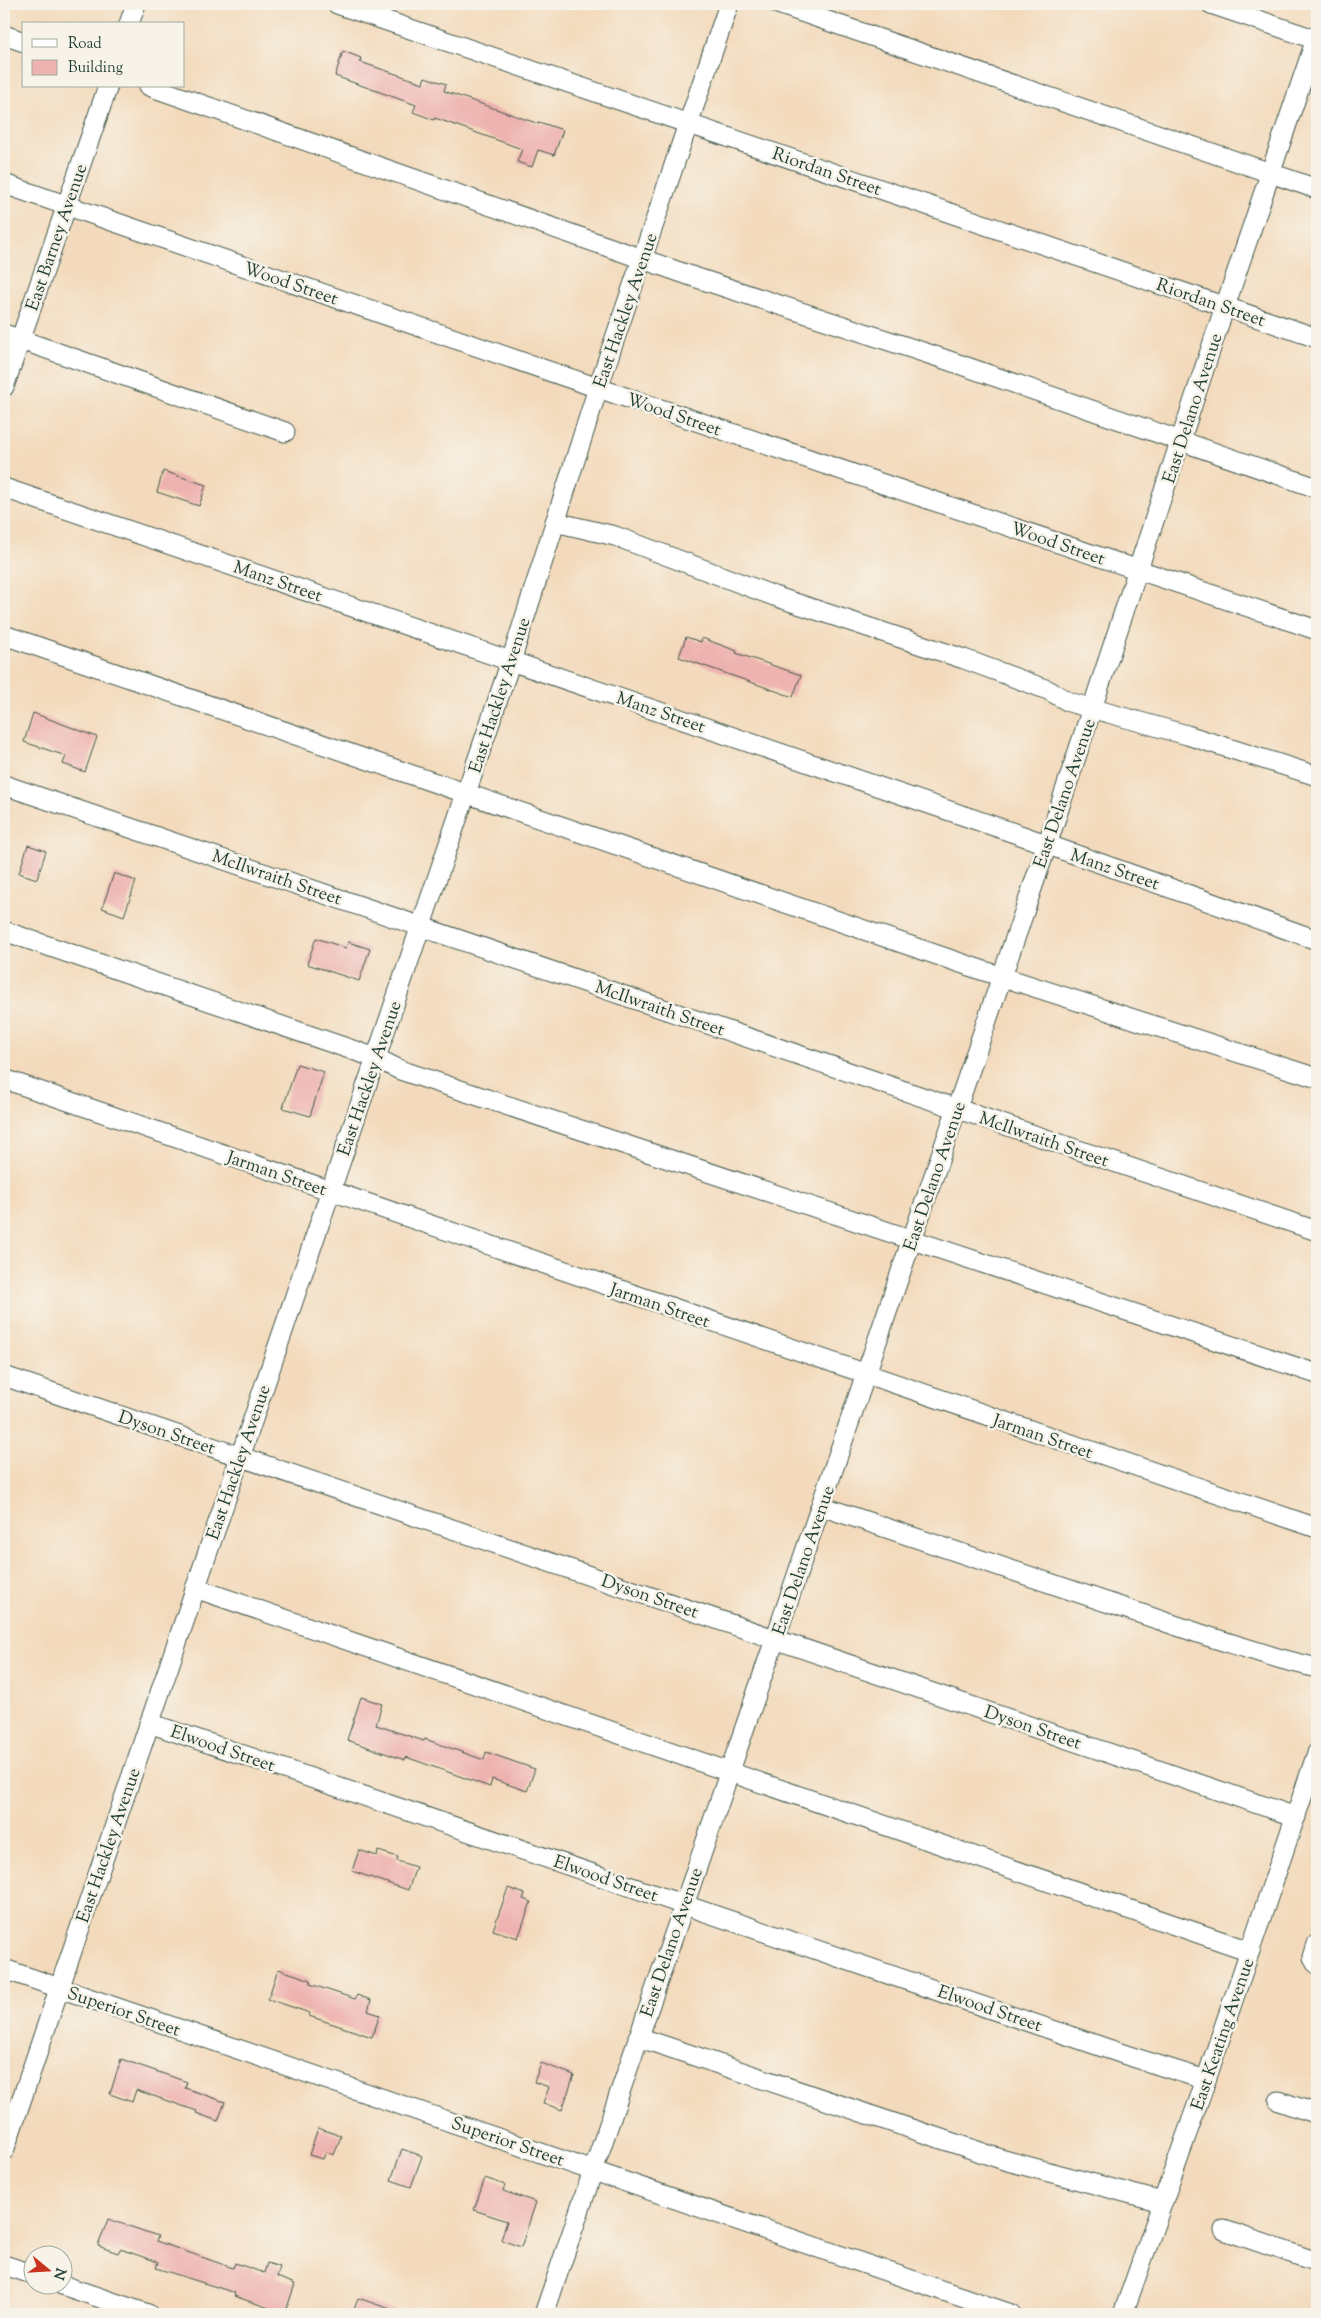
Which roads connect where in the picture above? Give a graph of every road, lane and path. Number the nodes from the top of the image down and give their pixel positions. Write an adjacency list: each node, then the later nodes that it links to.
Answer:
1 (136, 4): 6 (street)
2 (337, 4): 12 (street, Riordan Street)
3 (730, 4): 12 (street, East Hackley Avenue)
4 (778, 4): 13 (street)
5 (1211, 4): 8 (street)
6 (130, 22)
7 (4, 35): 9 (street)
8 (1317, 39): 13 (street, East Delano Avenue)
9 (22, 41)
10 (107, 88): 16 (street, East Barney Avenue)
11 (155, 88): 17 (street)
12 (688, 123): 17 (street, East Hackley Avenue); 18 (street, Riordan Street)
13 (1271, 173): 15 (street); 18 (street, East Delano Avenue)
14 (4, 184): 16 (street, Wood Street)
15 (1317, 189)
16 (67, 206): 19 (street, East Barney Avenue); 22 (street, Wood Street)
17 (642, 258): 22 (street, East Hackley Avenue); 24 (street)
18 (1225, 306): 20 (street, Riordan Street); 24 (street, East Delano Avenue)
19 (12, 336): 21 (street, East Barney Avenue); 23 (street)
20 (1317, 338)
21 (4, 388)
22 (598, 388): 27 (street, East Hackley Avenue); 28 (street, Wood Street)
23 (285, 432)
24 (1181, 440): 26 (street); 28 (street, East Delano Avenue)
25 (4, 488): 31 (street, Manz Street)
26 (1317, 488)
27 (556, 522): 31 (street, East Hackley Avenue); 32 (street)
28 (1139, 570): 29 (street, Wood Street); 32 (street, East Delano Avenue)
29 (1317, 630)
30 (4, 635): 35 (street)
31 (511, 661): 35 (street, East Hackley Avenue); 36 (street, Manz Street)
32 (1092, 709): 33 (street); 36 (street, East Delano Avenue)
33 (1317, 776)
34 (4, 784): 37 (street, McIlwraith Street)
35 (466, 794): 37 (street, East Hackley Avenue); 40 (street)
36 (1047, 845): 39 (street, Manz Street); 40 (street, East Delano Avenue)
37 (421, 926): 41 (street, East Hackley Avenue); 44 (street, McIlwraith Street)
38 (4, 931): 41 (street)
39 (1317, 940)
40 (1002, 977): 42 (street); 44 (street, East Delano Avenue)
41 (376, 1058): 45 (street, East Hackley Avenue); 47 (street)
42 (1317, 1078)
43 (4, 1079): 45 (street, Jarman Street)
44 (957, 1109): 46 (street, McIlwraith Street); 47 (street, East Delano Avenue)
45 (330, 1192): 49 (street, Jarman Street); 51 (street, East Hackley Avenue)
46 (1317, 1231)
47 (912, 1240): 48 (street); 49 (street, East Delano Avenue)
48 (1317, 1374)
49 (867, 1375): 52 (street, East Delano Avenue); 53 (street, Jarman Street)
50 (4, 1376): 51 (street, Dyson Street)
51 (240, 1457): 54 (street, East Hackley Avenue); 55 (street, Dyson Street)
52 (821, 1506): 55 (street, East Delano Avenue); 56 (street)
53 (1317, 1528)
54 (195, 1588): 57 (street, East Hackley Avenue); 59 (street)
55 (776, 1639): 59 (street, East Delano Avenue); 60 (street, Dyson Street)
56 (1317, 1668)
57 (149, 1723): 61 (street, Elwood Street); 66 (street, East Hackley Avenue)
58 (1317, 1753): 60 (street, East Keating Avenue)
59 (729, 1773): 61 (street, East Delano Avenue); 63 (street)
60 (1296, 1817): 63 (street, East Keating Avenue)
61 (684, 1904): 67 (street, East Delano Avenue); 68 (street, Elwood Street)
62 (1317, 1944): 64 (street)
63 (1250, 1952): 68 (street, East Keating Avenue)
64 (1317, 1964)
65 (4, 1969): 66 (street, Superior Street)
66 (60, 1988): 71 (street, East Hackley Avenue); 72 (street, Superior Street)
67 (638, 2037): 72 (street, East Delano Avenue); 73 (street)
68 (1206, 2080): 73 (street, East Keating Avenue)
69 (1279, 2100): 70 (street)
70 (1317, 2114)
71 (4, 2151)
72 (592, 2170): 80 (street, East Delano Avenue); 81 (street, Superior Street)
73 (1162, 2202): 82 (street, East Keating Avenue)
74 (1224, 2230): 75 (street)
75 (1317, 2262)
76 (4, 2264): 77 (street)
77 (22, 2270)
78 (72, 2288): 79 (street)
79 (148, 2314)
80 (544, 2314)
81 (1011, 2314)
82 (1123, 2314)

